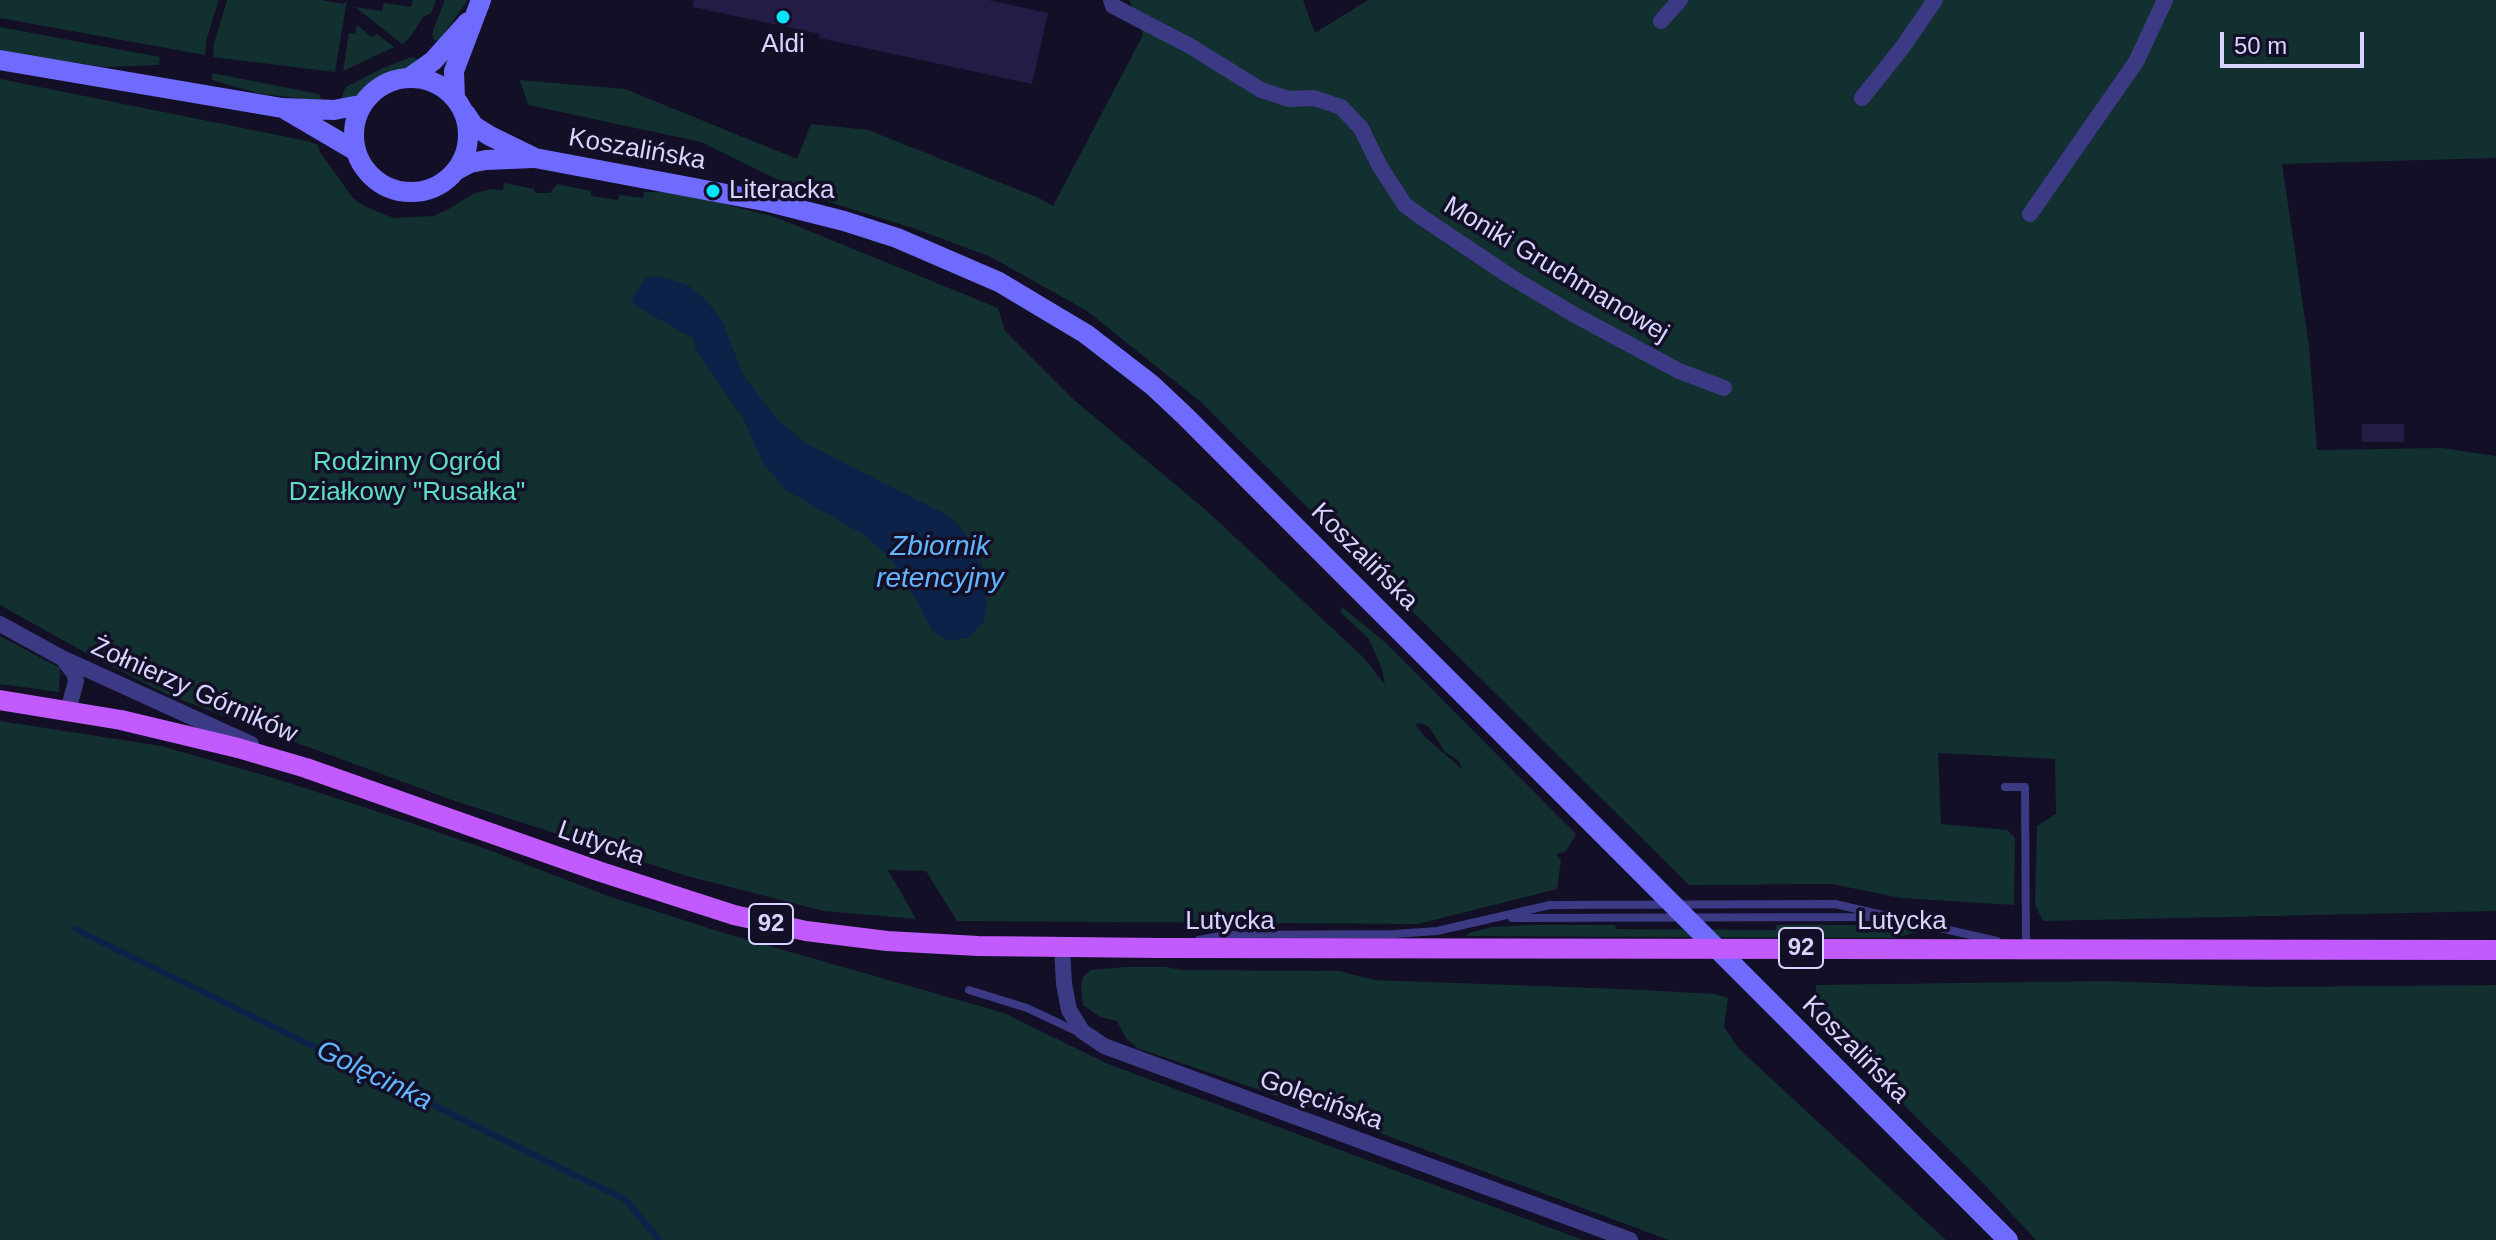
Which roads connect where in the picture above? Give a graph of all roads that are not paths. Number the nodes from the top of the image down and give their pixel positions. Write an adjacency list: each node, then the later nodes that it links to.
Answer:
1 (1111, 0): 17 (street, Moniki Gruchmanowej)
2 (1680, 0): 6 (street)
3 (1935, 0): 9 (street)
4 (2165, 0): 16 (street)
5 (477, 8): 8 (street); 11 (street)
6 (1661, 21)
7 (0, 60): 12 (street)
8 (409, 78): 10 (street); 11 (street)
9 (1862, 98)
10 (360, 105): 12 (street); 13 (street)
11 (460, 105): 14 (street, Koszalińska); 15 (street)
12 (282, 108): 13 (street)
13 (354, 150): 15 (street)
14 (535, 158): 15 (street, Koszalińska); 33 (street, Koszalińska)
15 (455, 171)
16 (2030, 214)
17 (1724, 388)
18 (0, 624): 19 (street, Żołnierzy Górników)
19 (62, 658): 21 (street, Żołnierzy Górników); 22 (street, Żołnierzy Górników)
20 (0, 700): 21 (main road, Lutycka / 92)
21 (68, 711): 22 (main road, Lutycka / 92)
22 (306, 768): 26 (main road, Lutycka / 92)
23 (2005, 787): 28 (lane)
24 (1903, 919): 25 (lane); 25 (lane); 28 (lane)
25 (1487, 920): 27 (lane)
26 (1062, 947): 27 (main road, Lutycka / 92); 31 (street, Golęcińska)
27 (1159, 948): 28 (main road, Lutycka / 92)
28 (2026, 948): 29 (main road, Lutycka / 92)
29 (2496, 950)
30 (969, 990): 31 (lane)
31 (1090, 1038): 32 (street, Golęcińska)
32 (1630, 1240)
33 (2008, 1240)

